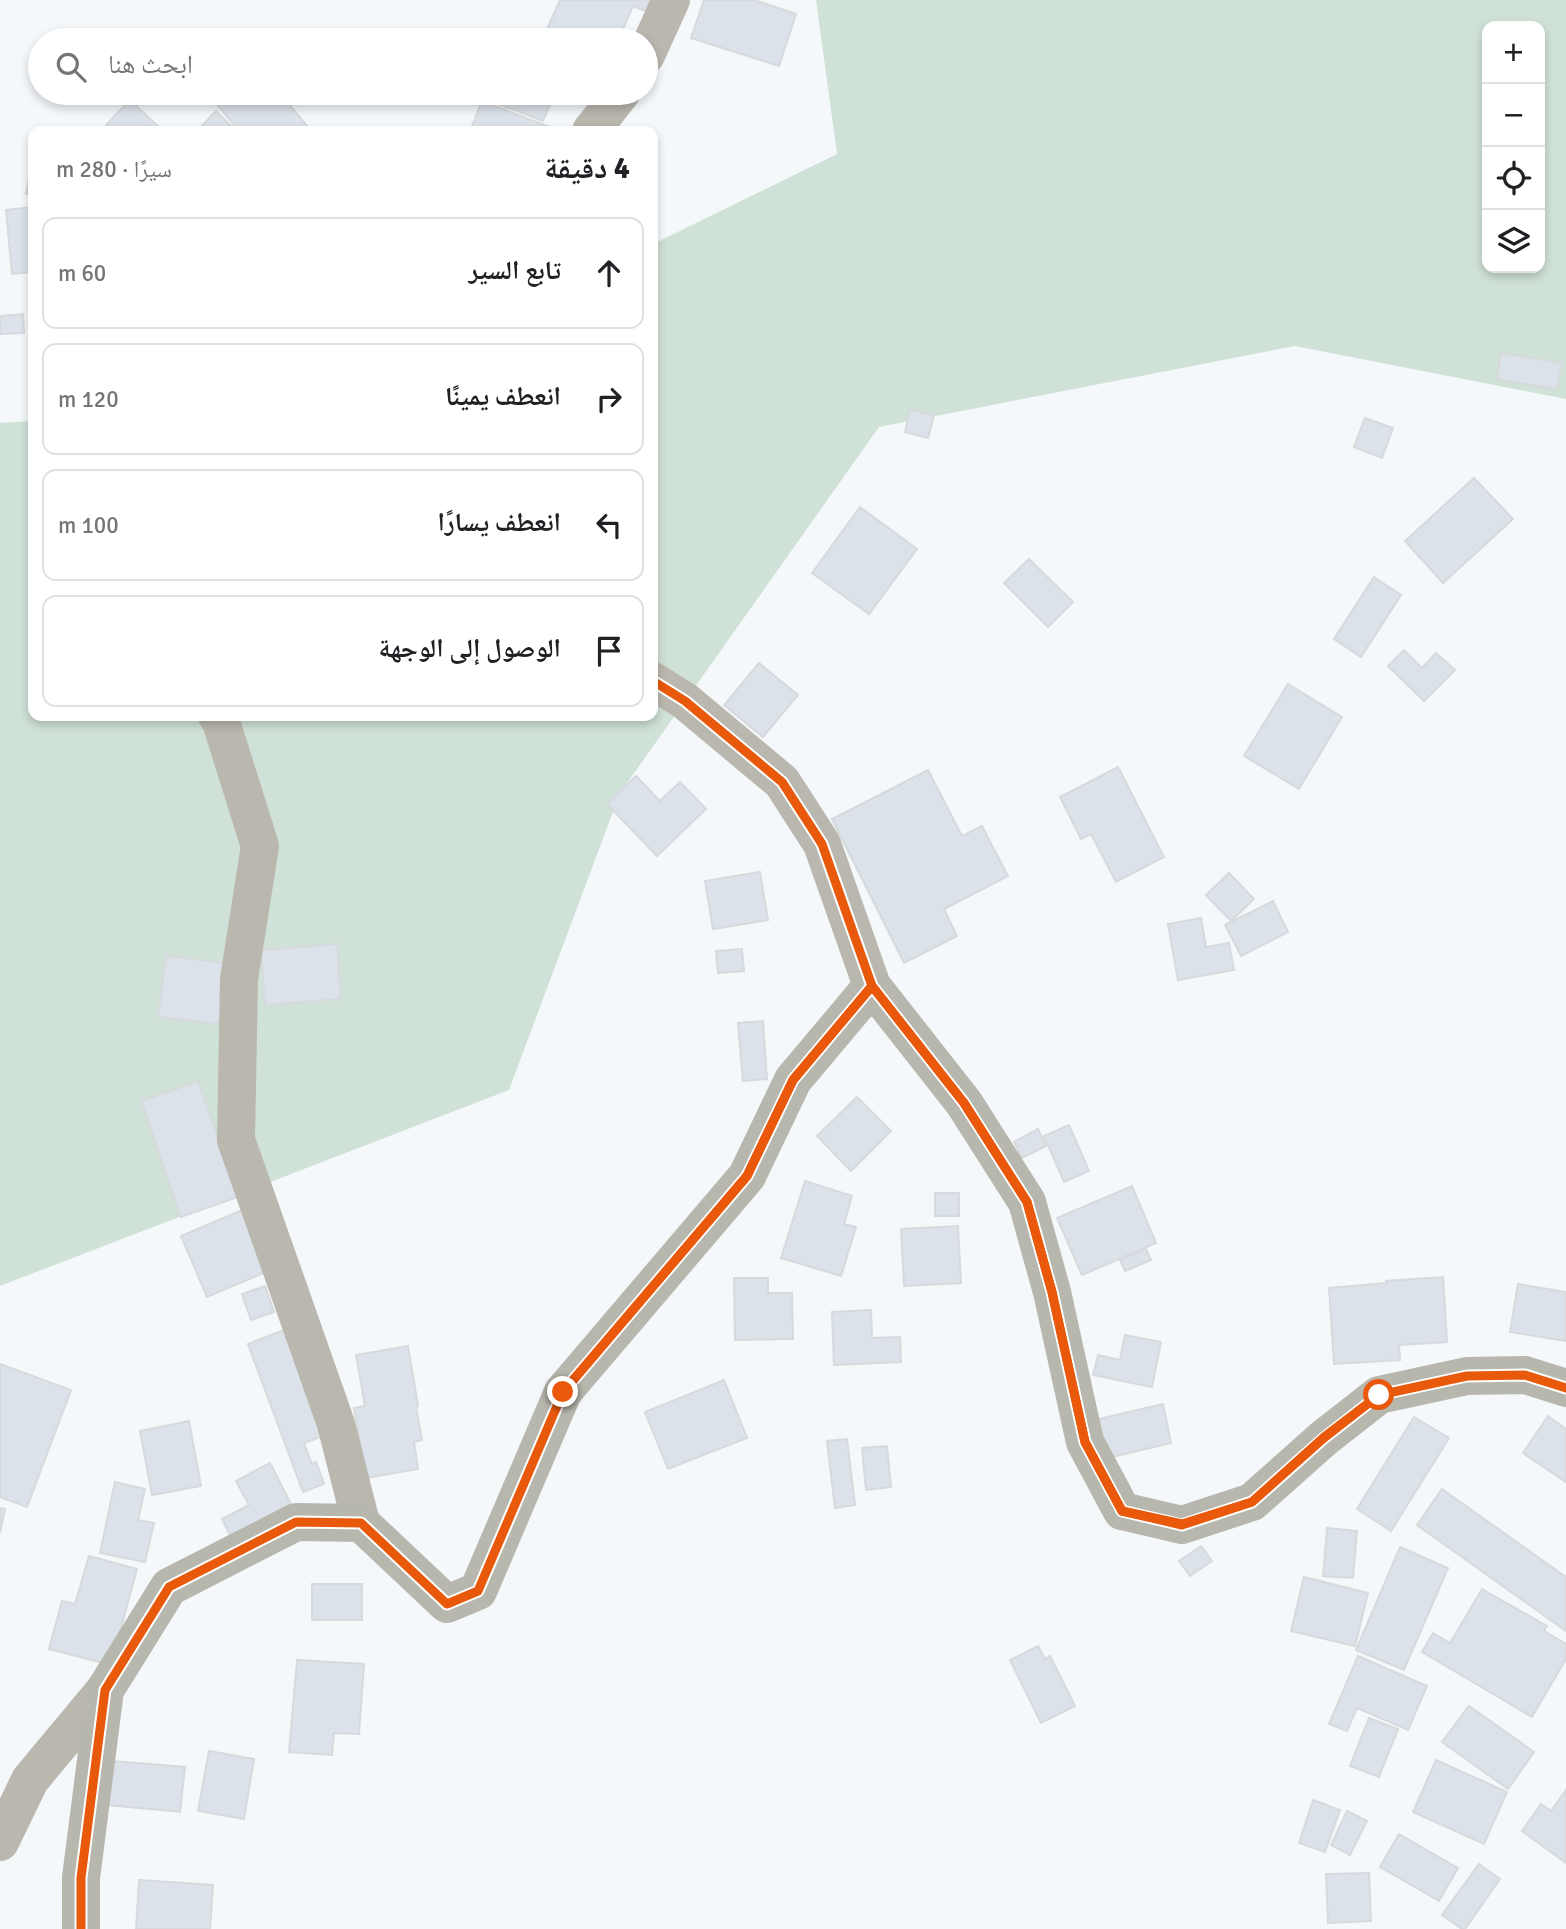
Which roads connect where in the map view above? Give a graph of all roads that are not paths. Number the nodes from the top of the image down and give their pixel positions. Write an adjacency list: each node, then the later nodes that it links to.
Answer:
1 (671, 0): 2 (street)
2 (658, 29)
3 (612, 105): 4 (street)
4 (595, 126)
5 (658, 684): 7 (street)
6 (220, 721): 9 (street)
7 (872, 986): 8 (street); 9 (street)
8 (1566, 1388)
9 (361, 1522): 10 (street)
10 (105, 1690): 11 (street); 13 (street)
11 (15, 1772): 12 (street)
12 (0, 1842)
13 (81, 1929)

